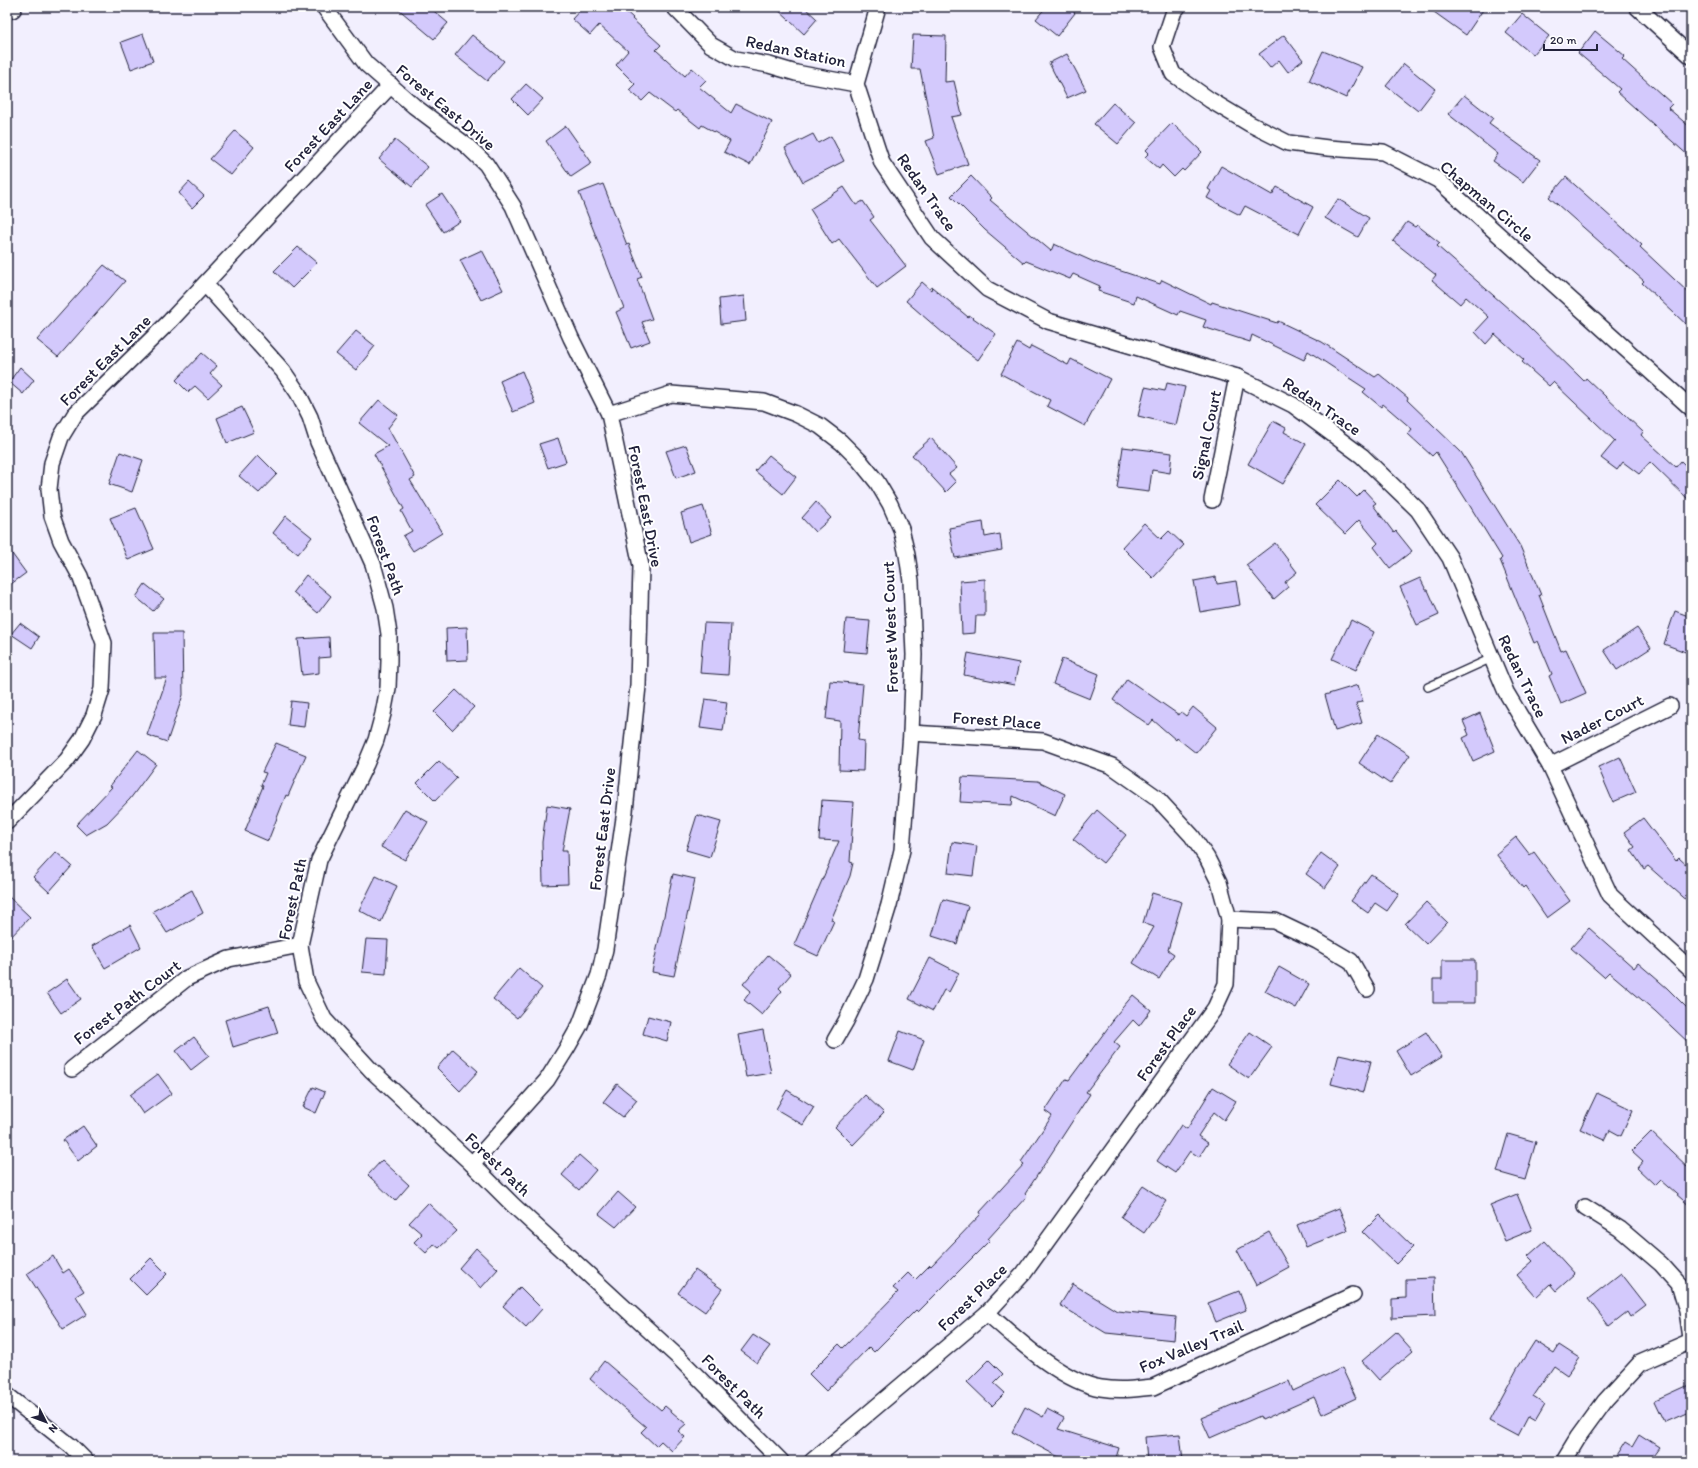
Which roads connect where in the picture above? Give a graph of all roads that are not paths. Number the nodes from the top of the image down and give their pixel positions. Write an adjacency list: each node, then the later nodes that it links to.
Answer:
1 (11, 7): 6 (main road)
2 (324, 7): 10 (street, Forest East Drive)
3 (674, 7): 9 (street, Redan Station)
4 (878, 7): 9 (street)
5 (1637, 7): 8 (street)
6 (7, 8)
7 (1176, 9): 13 (street, Chapman Circle)
8 (1691, 56)
9 (856, 84): 12 (street, Redan Trace)
10 (391, 85): 11 (street, Forest East Lane); 14 (street, Forest East Drive)
11 (205, 284): 21 (street, Forest East Lane); 23 (street, Forest Path)
12 (1237, 377): 15 (street, Signal Court); 16 (street, Redan Trace)
13 (1691, 408)
14 (609, 414): 19 (street, Forest West Court); 28 (street, Forest East Drive)
15 (1212, 500)
16 (1492, 658): 17 (lane); 20 (street, Redan Trace)
17 (1428, 687)
18 (1670, 706): 20 (street, Nader Court)
19 (911, 733): 22 (street, Forest Place); 26 (street, Forest West Court)
20 (1550, 766): 24 (street, Redan Trace)
21 (7, 822)
22 (1229, 919): 25 (street); 31 (street, Forest Place)
23 (300, 945): 27 (street, Forest Path Court); 28 (street, Forest Path)
24 (1691, 970)
25 (1367, 989)
26 (835, 1040)
27 (72, 1069)
28 (472, 1164): 35 (street, Forest Path)
29 (1585, 1207): 32 (street)
30 (1353, 1295): 31 (street, Fox Valley Trail)
31 (987, 1313): 36 (street, Forest Place)
32 (1691, 1340): 37 (street)
33 (7, 1395): 34 (street)
34 (86, 1461)
35 (781, 1461)
36 (812, 1461)
37 (1564, 1461)

